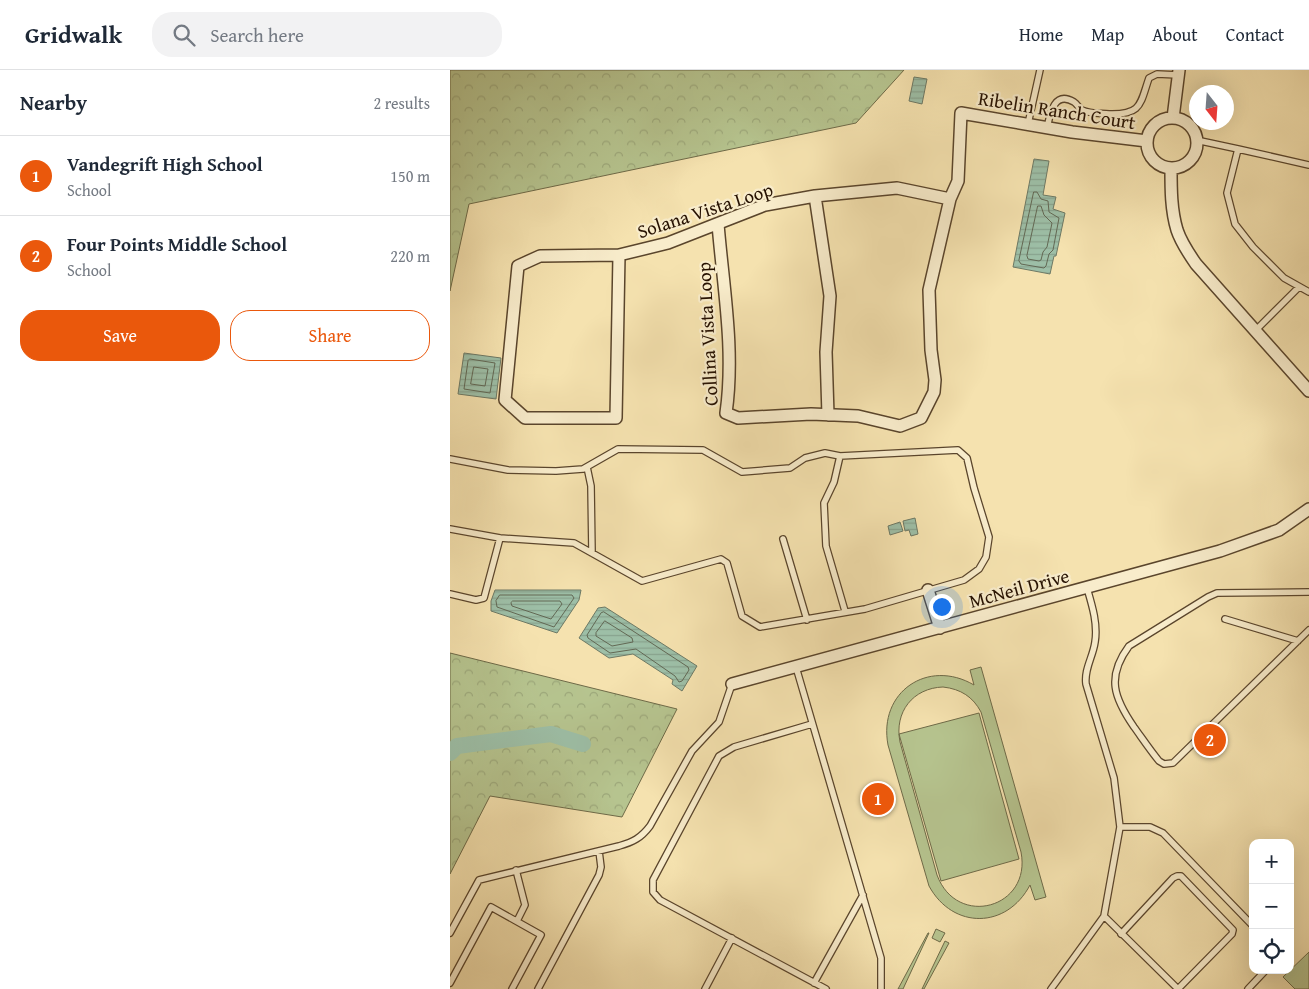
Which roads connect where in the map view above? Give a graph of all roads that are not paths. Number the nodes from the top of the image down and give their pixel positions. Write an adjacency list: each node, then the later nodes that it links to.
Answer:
1 (1040, 70): 5 (lane)
2 (1178, 72): 4 (street); 6 (lane)
3 (961, 113): 5 (street, Ribelin Ranch Court); 13 (street, Collina Vista Loop)
4 (1173, 118): 7 (street); 8 (street)
5 (1028, 124): 6 (street, Ribelin Ranch Court)
6 (1047, 128): 8 (street, Ribelin Ranch Court)
7 (1196, 140): 9 (lane); 11 (street)
8 (1147, 141): 11 (street)
9 (1238, 150): 10 (lane); 16 (lane)
10 (1309, 165)
11 (1171, 168): 18 (street)
12 (815, 196): 13 (street, Solana Vista Loop); 14 (street, Solana Vista Loop); 20 (street)
13 (950, 199): 20 (street, Collina Vista Loop)
14 (718, 224): 15 (street, Solana Vista Loop); 20 (street, Collina Vista Loop)
15 (619, 255): 15 (street, Solana Vista Loop)
16 (1298, 287): 17 (lane); 18 (lane)
17 (1309, 292)
18 (1255, 331): 19 (street)
19 (1309, 391)
20 (828, 415)
21 (840, 456): 23 (lane); 30 (lane); 33 (lane)
22 (450, 459): 23 (lane)
23 (587, 467): 28 (lane)
24 (1309, 509): 29 (street, McNeil Drive)
25 (450, 530): 26 (lane)
26 (500, 538): 28 (lane); 32 (lane)
27 (784, 539): 35 (lane)
28 (592, 553): 35 (lane)
29 (1087, 588): 36 (street, McNeil Drive); 42 (lane)
30 (928, 590): 33 (lane); 36 (street)
31 (1309, 592): 38 (lane)
32 (450, 594)
33 (845, 611): 35 (lane)
34 (1225, 619): 38 (lane)
35 (806, 620)
36 (940, 628): 39 (street, McNeil Drive)
37 (1309, 630): 38 (lane)
38 (1298, 641)
39 (796, 667): 40 (street, McNeil Drive); 41 (lane)
40 (732, 684): 43 (lane)
41 (812, 724): 45 (lane); 51 (lane)
42 (1120, 827): 46 (lane); 48 (lane)
43 (599, 851): 44 (lane); 56 (lane)
44 (516, 870): 47 (lane); 49 (lane)
45 (863, 895): 53 (lane); 59 (lane)
46 (1104, 916): 50 (lane); 60 (lane)
47 (518, 922): 54 (lane); 55 (lane)
48 (1249, 922)
49 (450, 933)
50 (1121, 934): 61 (lane); 61 (lane)
51 (732, 938): 53 (lane); 57 (lane)
52 (1262, 974): 62 (lane)
53 (814, 983): 58 (lane)
54 (450, 984)
55 (512, 989)
56 (538, 989)
57 (705, 989)
58 (826, 989)
59 (881, 989)
60 (1050, 989)
61 (1178, 989)
62 (1248, 989)

